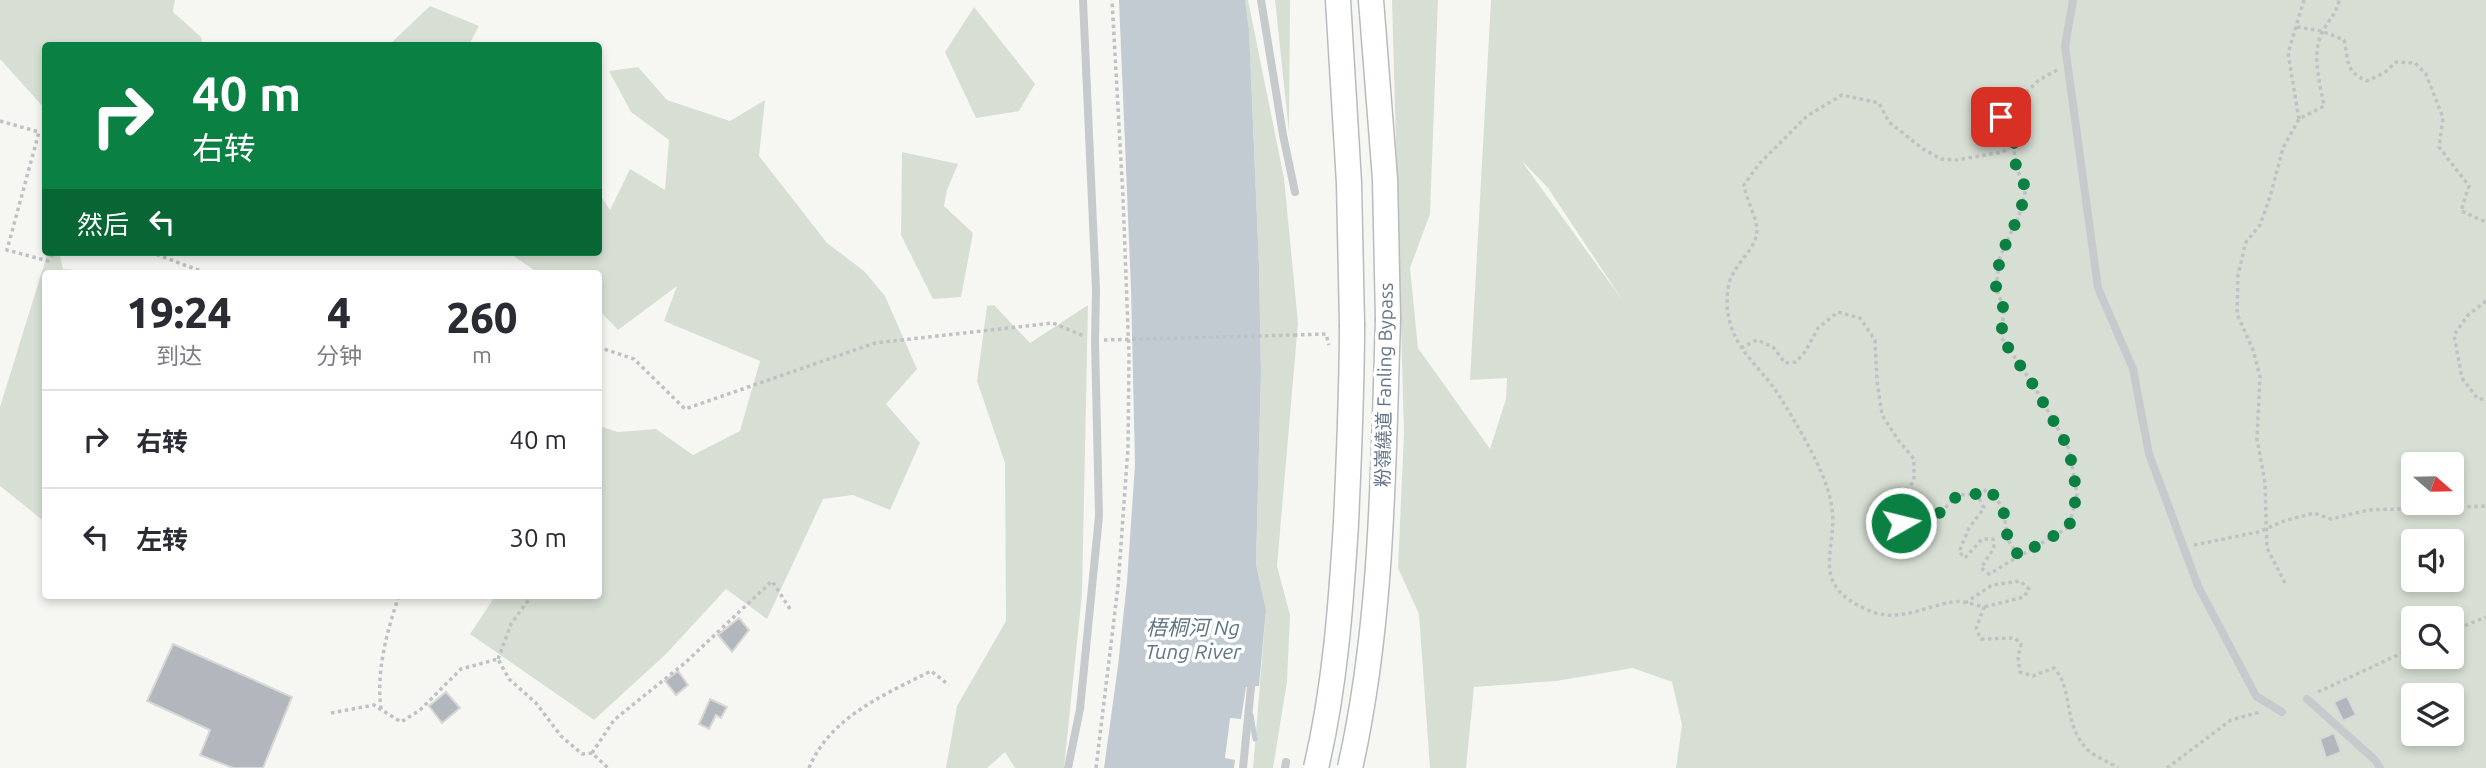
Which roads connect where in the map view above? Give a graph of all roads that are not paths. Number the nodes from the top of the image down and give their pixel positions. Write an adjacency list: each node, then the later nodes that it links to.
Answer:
1 (1083, 0): 10 (lane)
2 (1261, 0): 6 (lane)
3 (1338, 0): 12 (main road, 粉嶺繞道 Fanling Bypass, bridge)
4 (1371, 0): 13 (main road, 粉嶺繞道 Fanling Bypass, bridge)
5 (2073, 0): 9 (lane)
6 (1295, 192)
7 (1251, 687): 11 (lane)
8 (2307, 699): 14 (lane)
9 (2282, 712)
10 (1068, 768)
11 (1243, 768)
12 (1316, 768)
13 (1350, 768)
14 (2380, 768)

